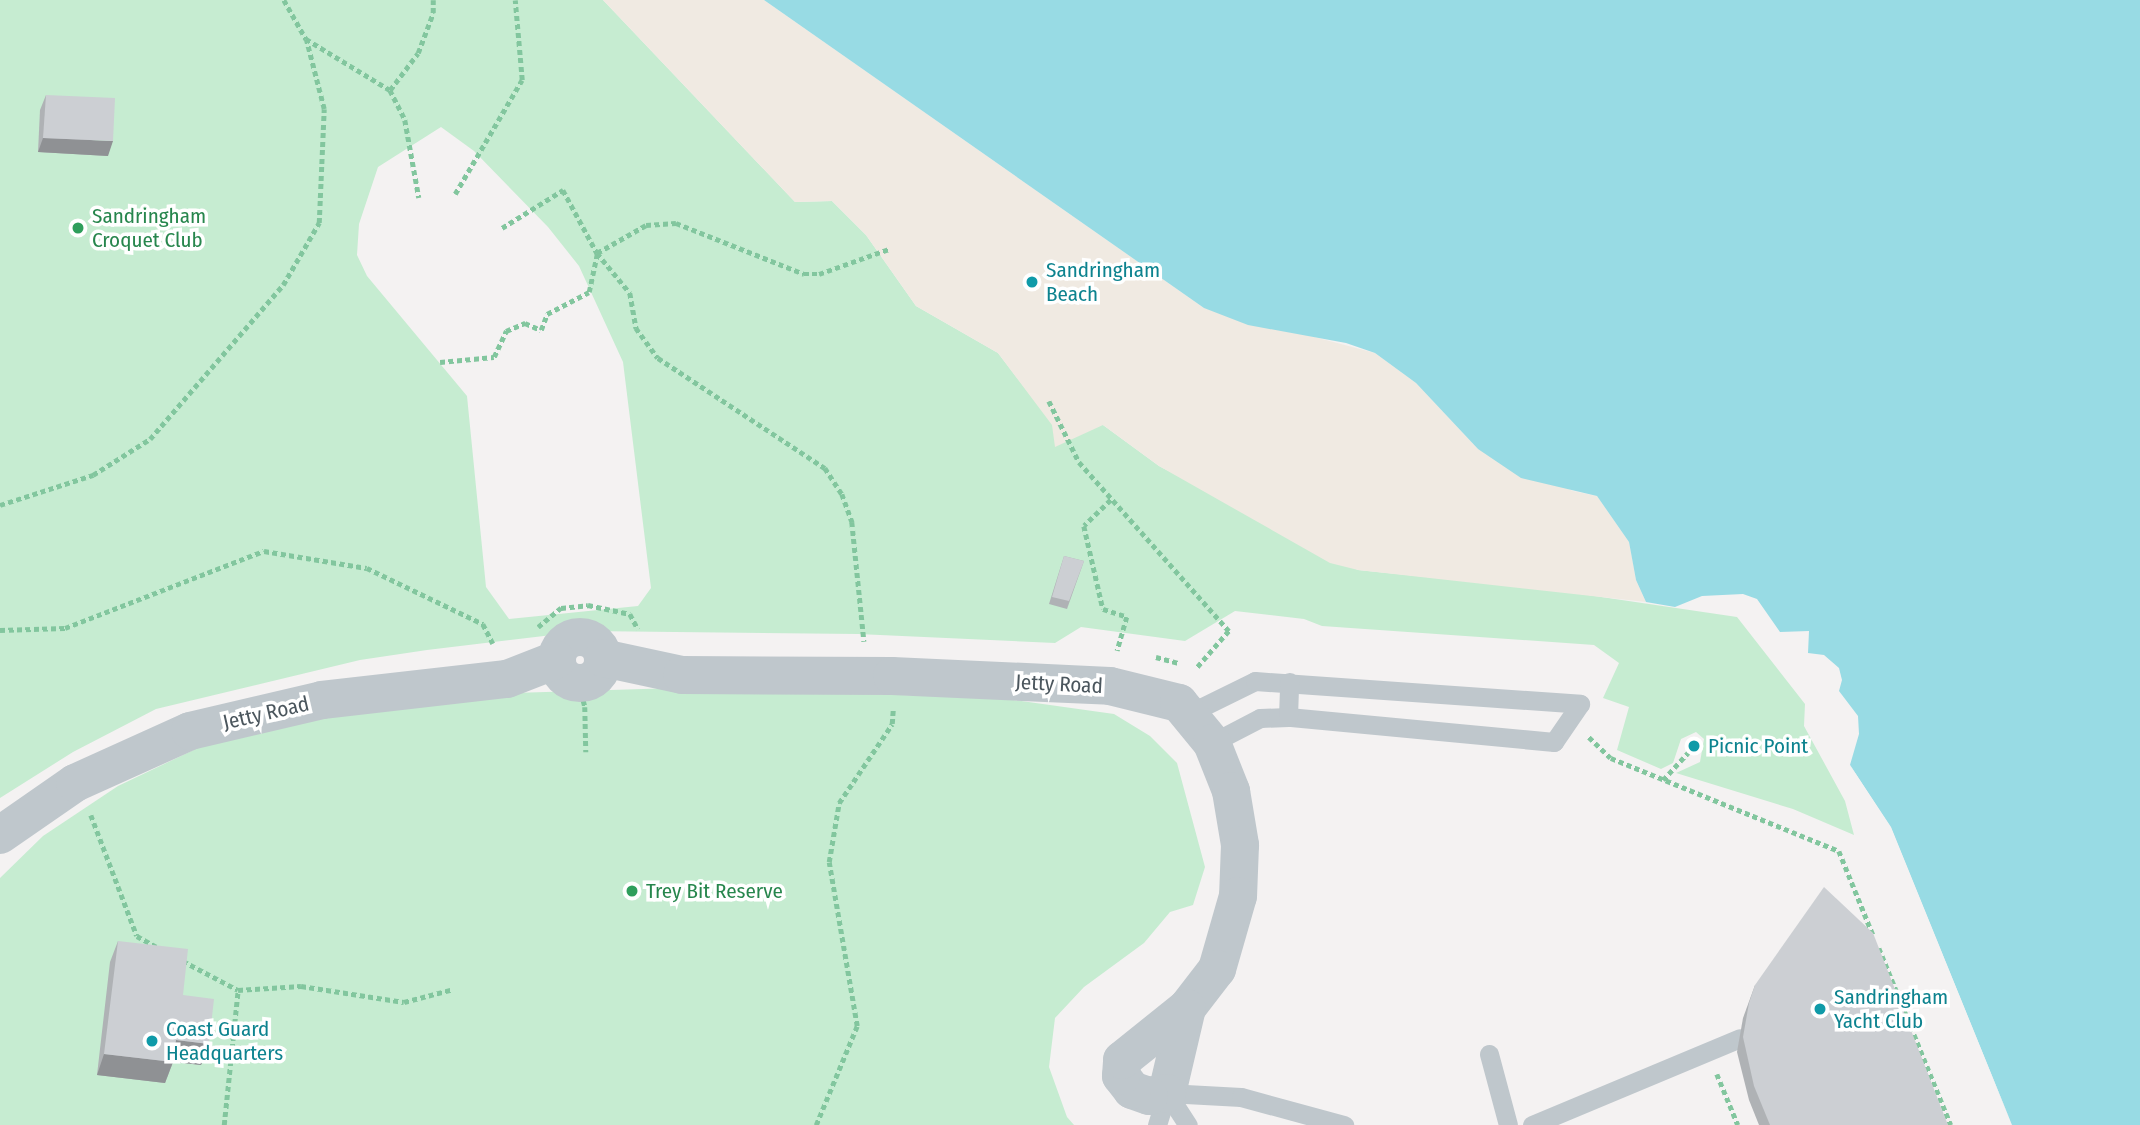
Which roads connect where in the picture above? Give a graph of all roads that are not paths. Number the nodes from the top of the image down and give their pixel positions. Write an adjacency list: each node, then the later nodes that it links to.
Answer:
1 (1289, 682): 2 (lane); 3 (lane); 3 (lane)
2 (1204, 706): 4 (street, Jetty Road); 5 (street, Jetty Road)
3 (1288, 717): 4 (lane)
4 (1212, 743): 6 (street, Jetty Road)
5 (0, 835)
6 (1187, 1008): 9 (street, Jetty Road); 9 (street, Jetty Road)
7 (1740, 1038): 13 (lane)
8 (1489, 1054): 12 (lane)
9 (1162, 1109): 10 (lane); 11 (lane)
10 (1188, 1125)
11 (1344, 1125)
12 (1508, 1125)
13 (1532, 1125)

